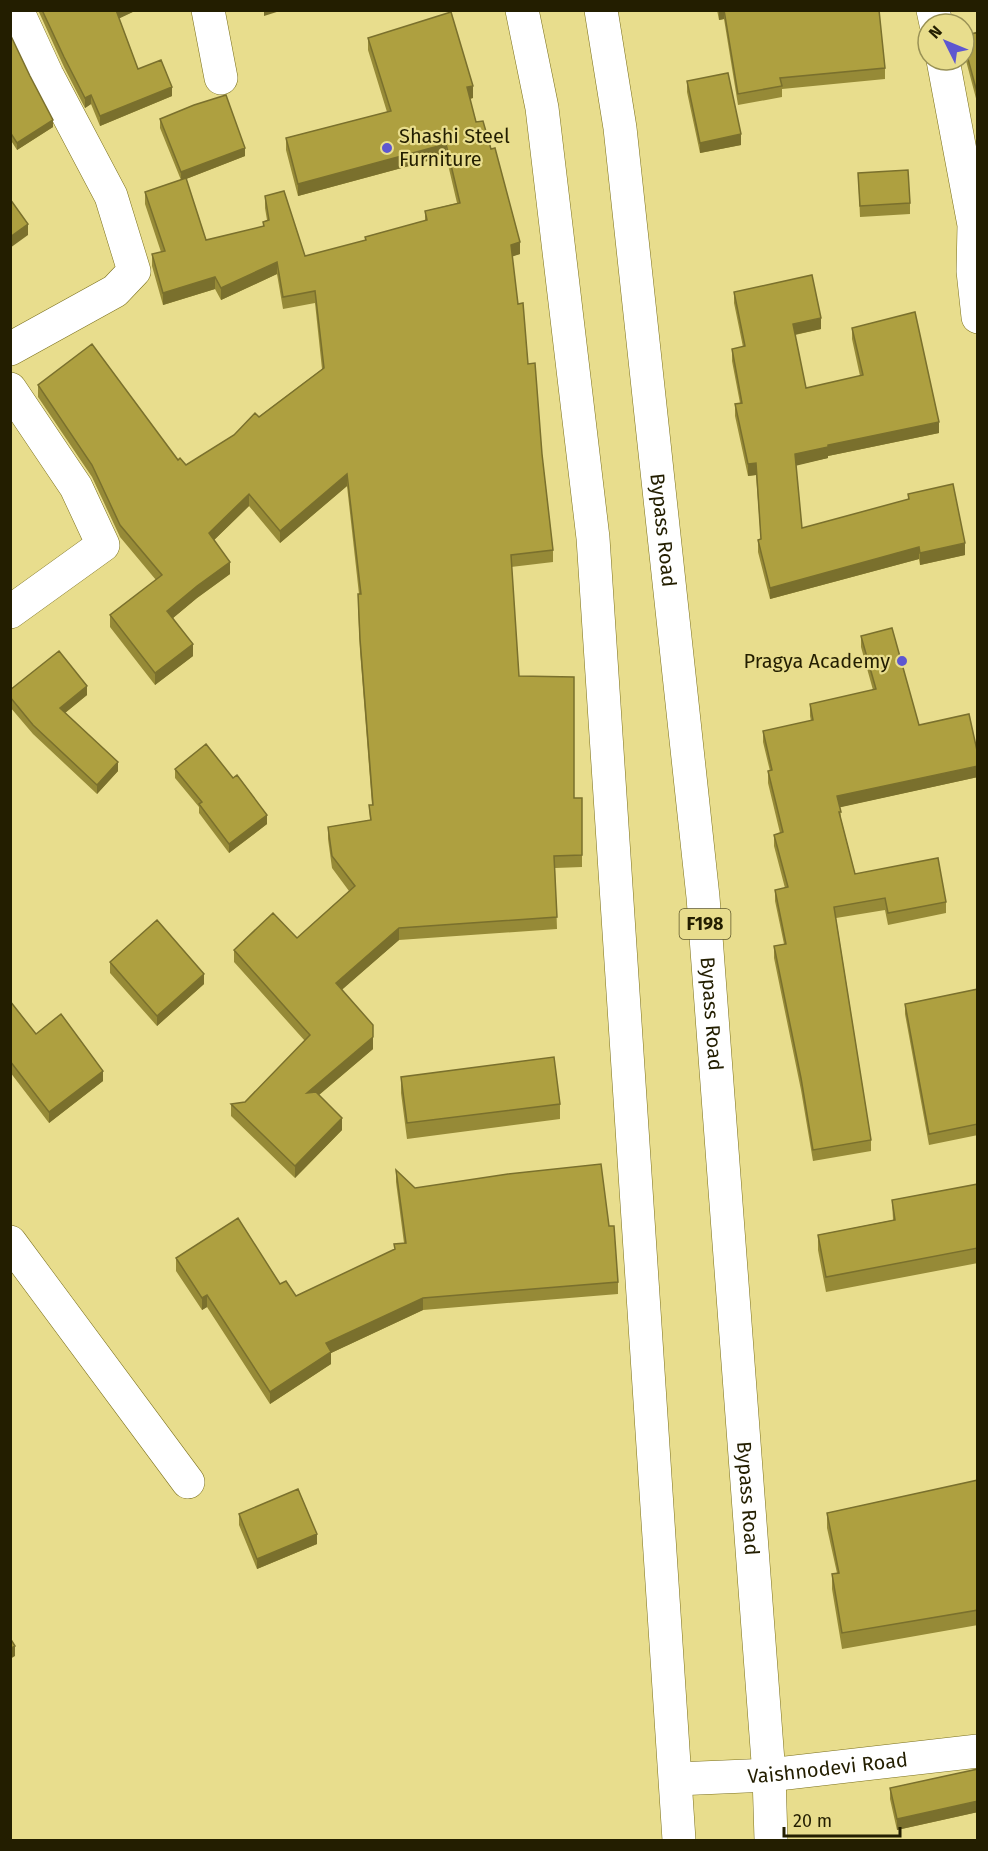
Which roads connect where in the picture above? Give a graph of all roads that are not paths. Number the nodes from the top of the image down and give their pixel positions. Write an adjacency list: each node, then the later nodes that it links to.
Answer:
1 (17, 10): 9 (main road)
2 (208, 10): 6 (main road)
3 (522, 10): 16 (main road)
4 (600, 10): 15 (main road, Bypass Road / F198)
5 (945, 72): 7 (main road)
6 (221, 78)
7 (976, 225): 8 (main road)
8 (978, 317)
9 (10, 349)
10 (10, 389): 11 (main road)
11 (10, 612)
12 (10, 1242): 13 (main road)
13 (188, 1482)
14 (978, 1751): 15 (main road, Vaishnodevi Road)
15 (769, 1775): 16 (main road, Vaishnodevi Road); 18 (main road, Bypass Road / F198)
16 (676, 1779): 17 (main road)
17 (679, 1840)
18 (771, 1840)

